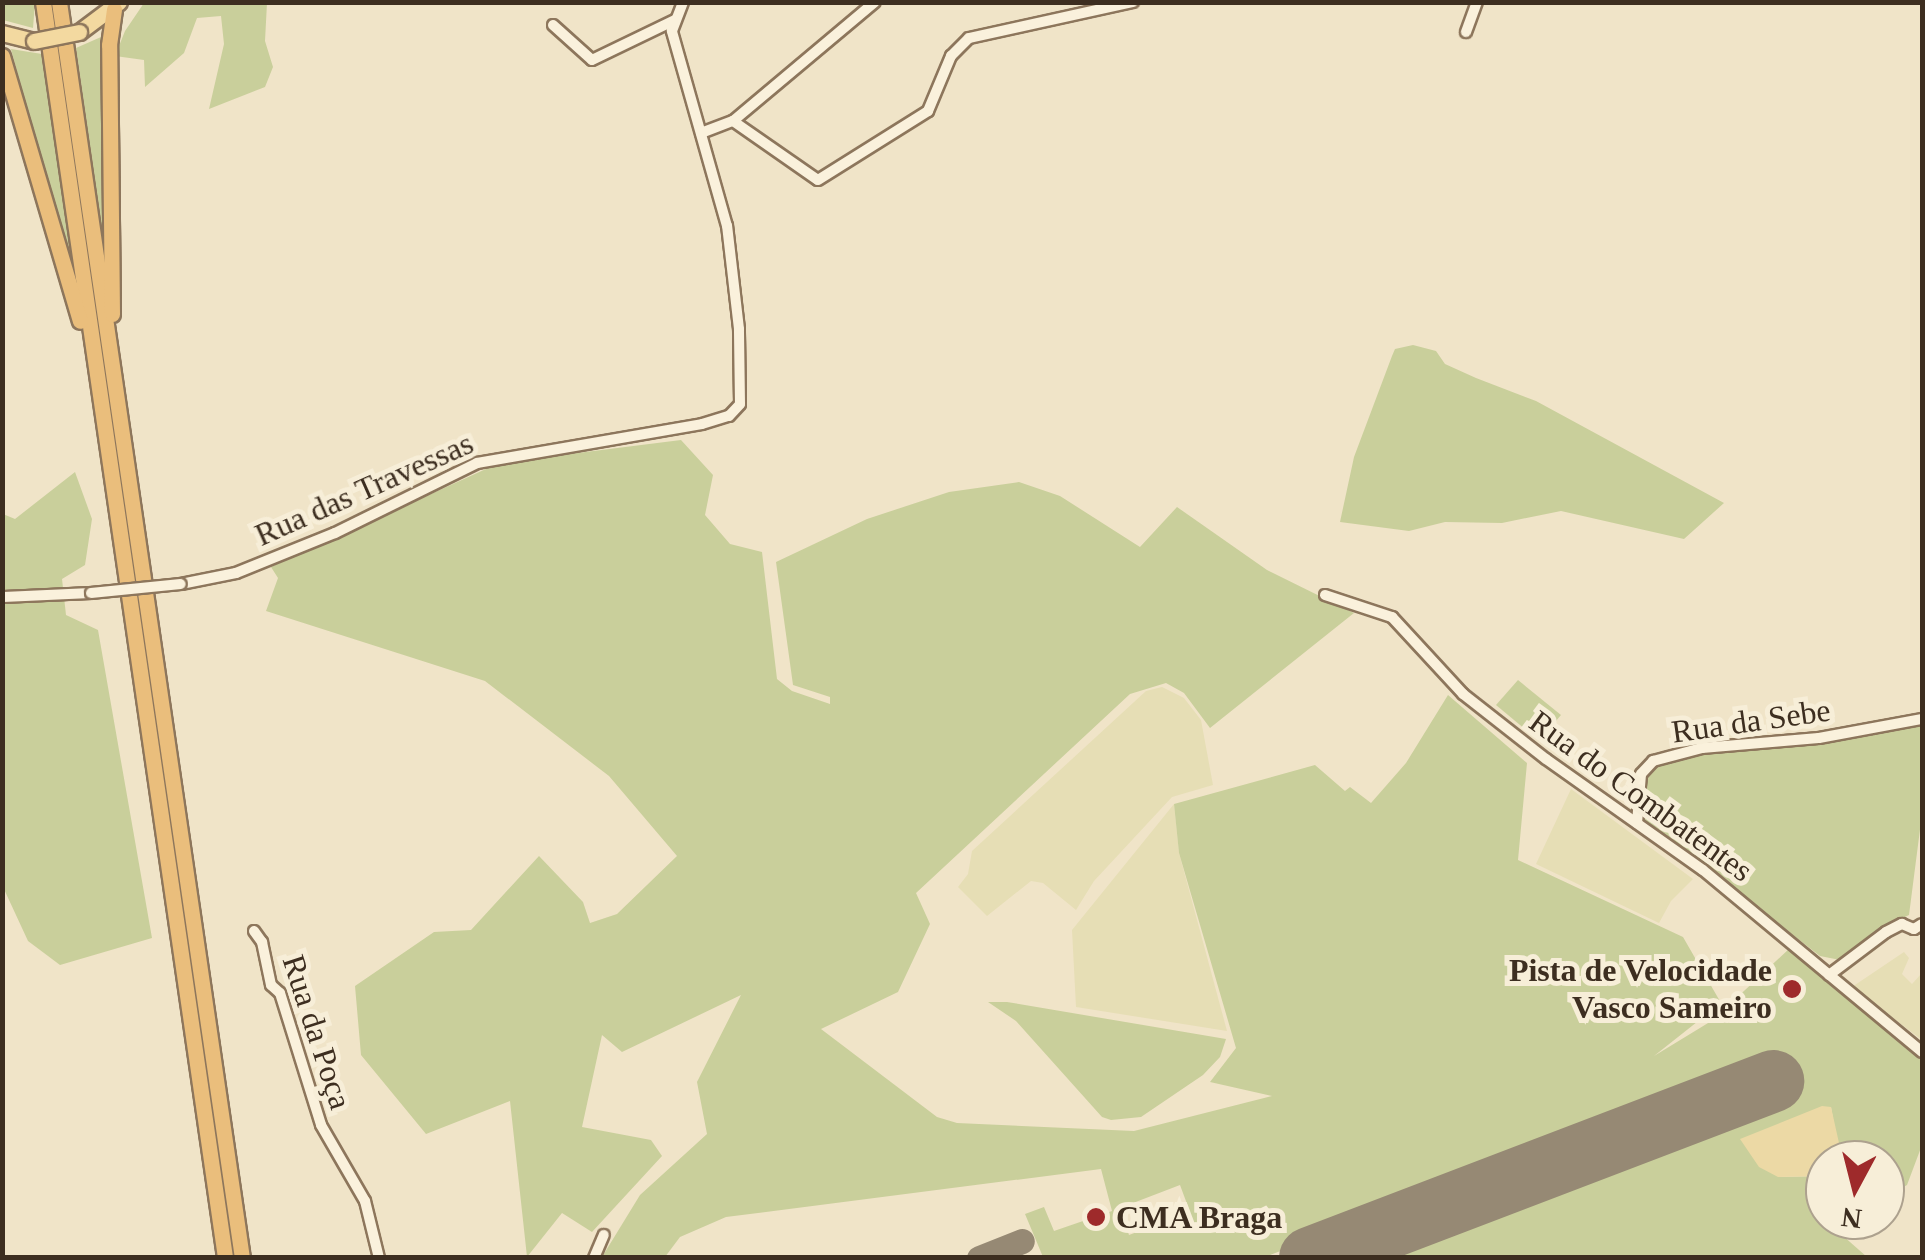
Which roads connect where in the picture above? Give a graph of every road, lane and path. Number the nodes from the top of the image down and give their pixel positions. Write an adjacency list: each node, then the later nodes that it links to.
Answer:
1 (43, 2): 16 (highway)
2 (60, 2): 15 (highway)
3 (683, 2): 8 (street)
4 (875, 2): 13 (street)
5 (1133, 2): 13 (street)
6 (1477, 2): 10 (street)
7 (116, 6): 11 (main road, bridge); 15 (highway)
8 (674, 20): 9 (street); 14 (street)
9 (553, 25)
10 (1466, 32)
11 (2, 33)
12 (2, 56): 16 (highway)
13 (733, 120): 14 (street)
14 (701, 133): 18 (street, Rua das Travessas, bridge)
15 (126, 472): 27 (highway)
16 (114, 498): 26 (highway)
17 (1325, 595): 20 (street, Rua do Combatentes)
18 (2, 598)
19 (1922, 719): 20 (street, Rua da Sebe)
20 (1637, 823): 23 (street, Rua do Combatentes)
21 (1922, 924): 23 (street)
22 (254, 932): 28 (street, Rua da Poça)
23 (1829, 975): 24 (street, Rua do Combatentes)
24 (1922, 1052)
25 (604, 1235): 29 (street)
26 (226, 1258)
27 (242, 1258)
28 (379, 1258)
29 (594, 1258)

